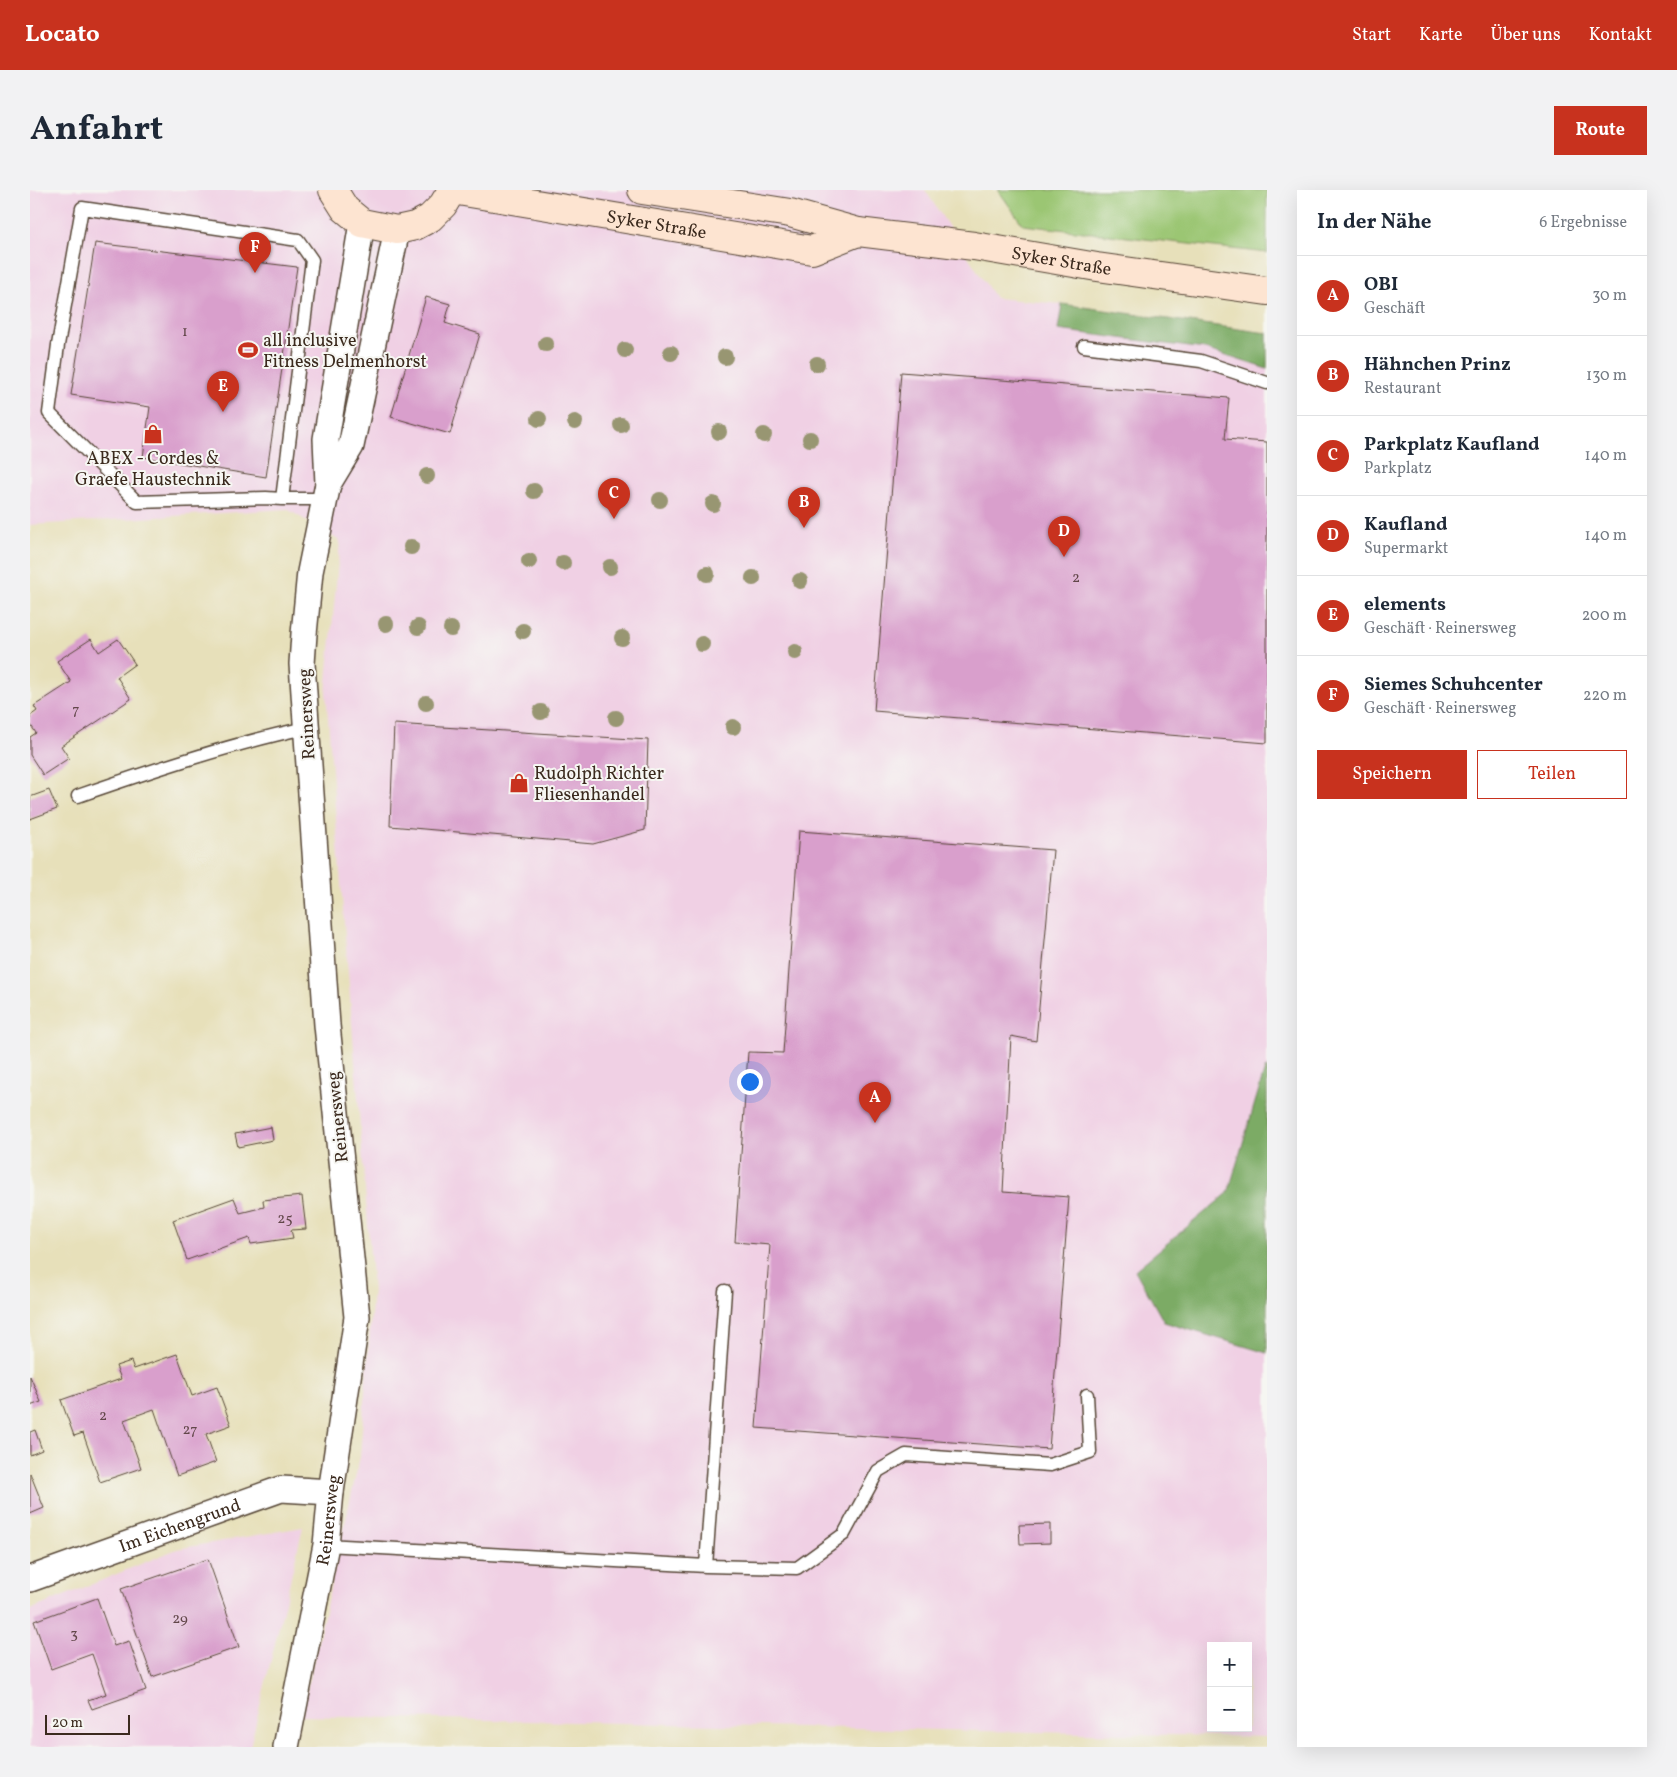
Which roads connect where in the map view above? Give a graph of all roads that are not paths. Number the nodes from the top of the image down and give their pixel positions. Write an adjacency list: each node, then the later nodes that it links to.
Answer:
1 (333, 190): 4 (main road)
2 (452, 190): 5 (main road); 6 (main road, Syker Straße)
3 (642, 190): 6 (main road, Syker Straße)
4 (362, 223): 5 (main road); 10 (street, Reinersweg)
5 (397, 230): 10 (street, Reinersweg)
6 (858, 232): 7 (main road, Syker Straße)
7 (1267, 291)
8 (1084, 346): 9 (lane)
9 (1267, 383)
10 (327, 492): 11 (lane); 12 (street, Reinersweg)
11 (282, 499): 11 (lane)
12 (306, 728): 13 (lane); 16 (street, Reinersweg)
13 (78, 796)
14 (725, 1291): 18 (lane)
15 (1087, 1395): 18 (lane)
16 (331, 1492): 17 (street, Reinersweg); 19 (street, Im Eichengrund)
17 (326, 1545): 18 (lane); 20 (street, Reinersweg)
18 (706, 1566)
19 (30, 1579)
20 (286, 1747)

